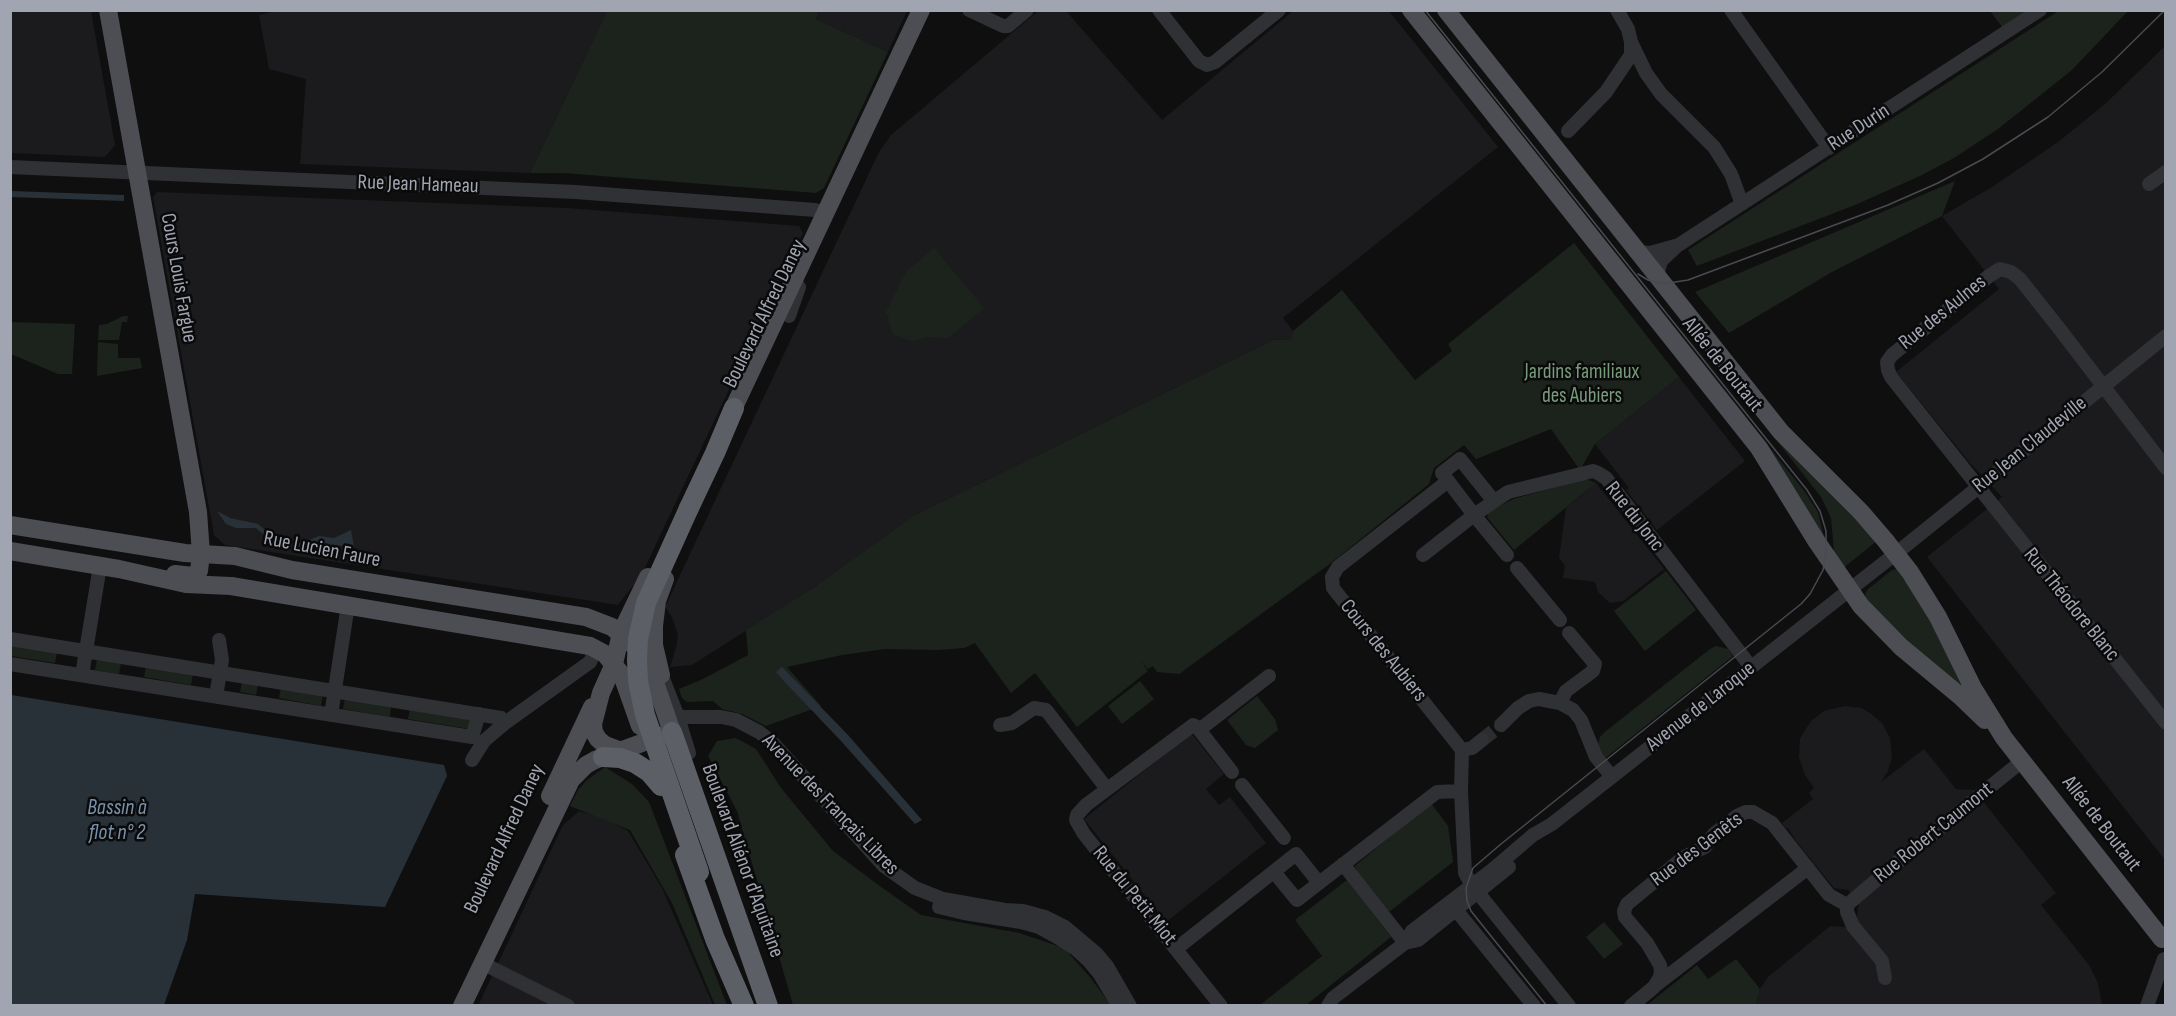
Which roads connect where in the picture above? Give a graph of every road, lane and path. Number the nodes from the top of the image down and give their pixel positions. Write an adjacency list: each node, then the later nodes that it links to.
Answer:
1 (108, 10): 18 (main road, Cours Louis Fargue)
2 (921, 10): 21 (main road, Boulevard Alfred Daney)
3 (930, 10): 21 (main road, Boulevard Alfred Daney)
4 (969, 10): 5 (street)
5 (1027, 10)
6 (1159, 10): 7 (street)
7 (1279, 10)
8 (1411, 10): 42 (main road, Allée de Boutaut)
9 (1446, 10): 23 (main road, Allée de Boutaut)
10 (1617, 10): 13 (street)
11 (1731, 10): 15 (street)
12 (2040, 10): 15 (street, Rue Durin)
13 (1631, 42): 14 (street); 20 (street)
14 (1568, 131)
15 (1829, 148): 20 (street, Rue Durin)
16 (10, 168): 18 (street, Rue Jean Hameau)
17 (2166, 172): 19 (street)
18 (137, 174): 21 (street, Rue Jean Hameau); 35 (main road, Cours Louis Fargue)
19 (2149, 184)
20 (1742, 204): 22 (street, Rue Durin)
21 (832, 209): 27 (main road, Boulevard Alfred Daney); 71 (main road, Boulevard Alfred Daney)
22 (1677, 246): 23 (street, Rue Durin); 24 (street, Rue Durin)
23 (1638, 252): 24 (main road, Allée de Boutaut)
24 (1657, 276): 36 (main road, Allée de Boutaut)
25 (2166, 336): 26 (street, Rue Jean Claudeville)
26 (2102, 387): 28 (street, Rue des Aulnes); 30 (street, Rue Jean Claudeville); 30 (street, Rue des Aulnes)
27 (734, 408): 43 (main road, Boulevard Alfred Daney); 109 (highway, bridge)
28 (2166, 468)
29 (1448, 481): 31 (street); 32 (street); 80 (street, Cours des Aubiers)
30 (1978, 487): 36 (street, Rue Jean Claudeville); 72 (street, Rue Théodore Blanc)
31 (1493, 500): 32 (street, Rue du Jonc); 56 (street, Rue du Jonc)
32 (1474, 515): 37 (street, Rue du Jonc); 38 (street)
33 (10, 525): 35 (main road, Rue Lucien Faure)
34 (10, 551): 39 (main road)
35 (201, 554): 41 (main road); 45 (main road, Rue Lucien Faure)
36 (1895, 554): 42 (street, Rue Jean Claudeville); 77 (main road, Allée de Boutaut)
37 (1423, 555)
38 (1507, 555)
39 (100, 566): 41 (main road); 52 (street)
40 (1517, 568): 46 (street)
41 (129, 571): 44 (main road)
42 (1850, 590): 56 (street, Avenue de Laroque); 77 (main road, Allée de Boutaut)
43 (635, 603): 45 (street); 47 (main road, Boulevard Alfred Daney)
44 (348, 605): 51 (main road); 62 (street)
45 (594, 619): 47 (main road, Rue Lucien Faure)
46 (1560, 621)
47 (621, 633): 55 (main road, Boulevard Alfred Daney); 71 (main road, Rue Lucien Faure)
48 (1569, 633): 67 (street)
49 (10, 639): 52 (street)
50 (219, 640): 57 (street)
51 (596, 649): 55 (main road); 70 (street)
52 (86, 651): 53 (street); 58 (street)
53 (132, 659): 57 (street); 61 (street)
54 (10, 664): 58 (street)
55 (614, 664): 63 (main road, Boulevard Alfred Daney); 71 (main road); 79 (main road)
56 (1751, 667): 85 (street, Avenue de Laroque)
57 (220, 674): 60 (street); 64 (street)
58 (82, 675): 61 (street)
59 (1269, 676): 76 (street)
60 (270, 681): 62 (street); 66 (street)
61 (128, 682): 64 (street)
62 (335, 690): 65 (street); 69 (street)
63 (601, 693): 81 (main road); 106 (main road, Boulevard Alfred Daney)
64 (216, 696): 66 (street)
65 (402, 702): 68 (street); 75 (street)
66 (266, 704): 69 (street)
67 (1560, 704): 74 (street); 85 (street)
68 (479, 714): 70 (street); 75 (street)
69 (331, 715): 75 (street)
70 (505, 723): 82 (street)
71 (674, 723): 79 (main road, Boulevard Alfred Daney); 110 (highway, Boulevard Aliénor d'Aquitaine); 111 (street, Avenue des Français Libres); 112 (street, Avenue des Français Libres)
72 (2166, 723)
73 (1000, 725): 88 (street)
74 (1501, 725)
75 (398, 726)
76 (1199, 730): 84 (street); 88 (street, Rue du Petit Miot)
77 (2004, 738): 83 (main road, Allée de Boutaut)
78 (1482, 740): 80 (street)
79 (646, 741): 81 (main road, Boulevard Alfred Daney); 87 (highway)
80 (1462, 750): 89 (street)
81 (612, 754): 87 (highway); 102 (main road, Boulevard Alfred Daney)
82 (472, 760)
83 (2022, 761): 97 (street, Rue Robert Caumont); 98 (main road, Allée de Boutaut)
84 (1232, 772)
85 (1612, 777): 95 (street, Avenue de Laroque)
86 (1242, 784): 90 (street)
87 (661, 786): 109 (highway)
88 (1107, 789): 100 (street, Rue du Petit Miot)
89 (1461, 791): 91 (street); 95 (street)
90 (1284, 838)
91 (1343, 864): 94 (street); 99 (street)
92 (1808, 868): 97 (street, Rue des Genêts); 105 (street); 105 (street, Rue des Genêts)
93 (1274, 872): 94 (street); 94 (street); 100 (street)
94 (1319, 883)
95 (1474, 888): 96 (street, Avenue de Laroque); 117 (street)
96 (1457, 903): 99 (street, Avenue de Laroque); 116 (street)
97 (1847, 905): 103 (street)
98 (2164, 938): 101 (street)
99 (1405, 944): 104 (street, Avenue de Laroque)
100 (1176, 949): 113 (street, Rue du Petit Miot)
101 (2165, 960): 119 (street)
102 (482, 963): 107 (main road, Boulevard Alfred Daney); 108 (street)
103 (1885, 978)
104 (1354, 983): 114 (street, Avenue de Laroque); 115 (street, Avenue de Laroque)
105 (1654, 987): 118 (street)
106 (453, 1005)
107 (462, 1005)
108 (568, 1005)
109 (744, 1005)
110 (768, 1005)
111 (1119, 1005)
112 (1130, 1005)
113 (1221, 1005)
114 (1328, 1005)
115 (1338, 1005)
116 (1534, 1005)
117 (1569, 1005)
118 (1631, 1005)
119 (2147, 1005)

